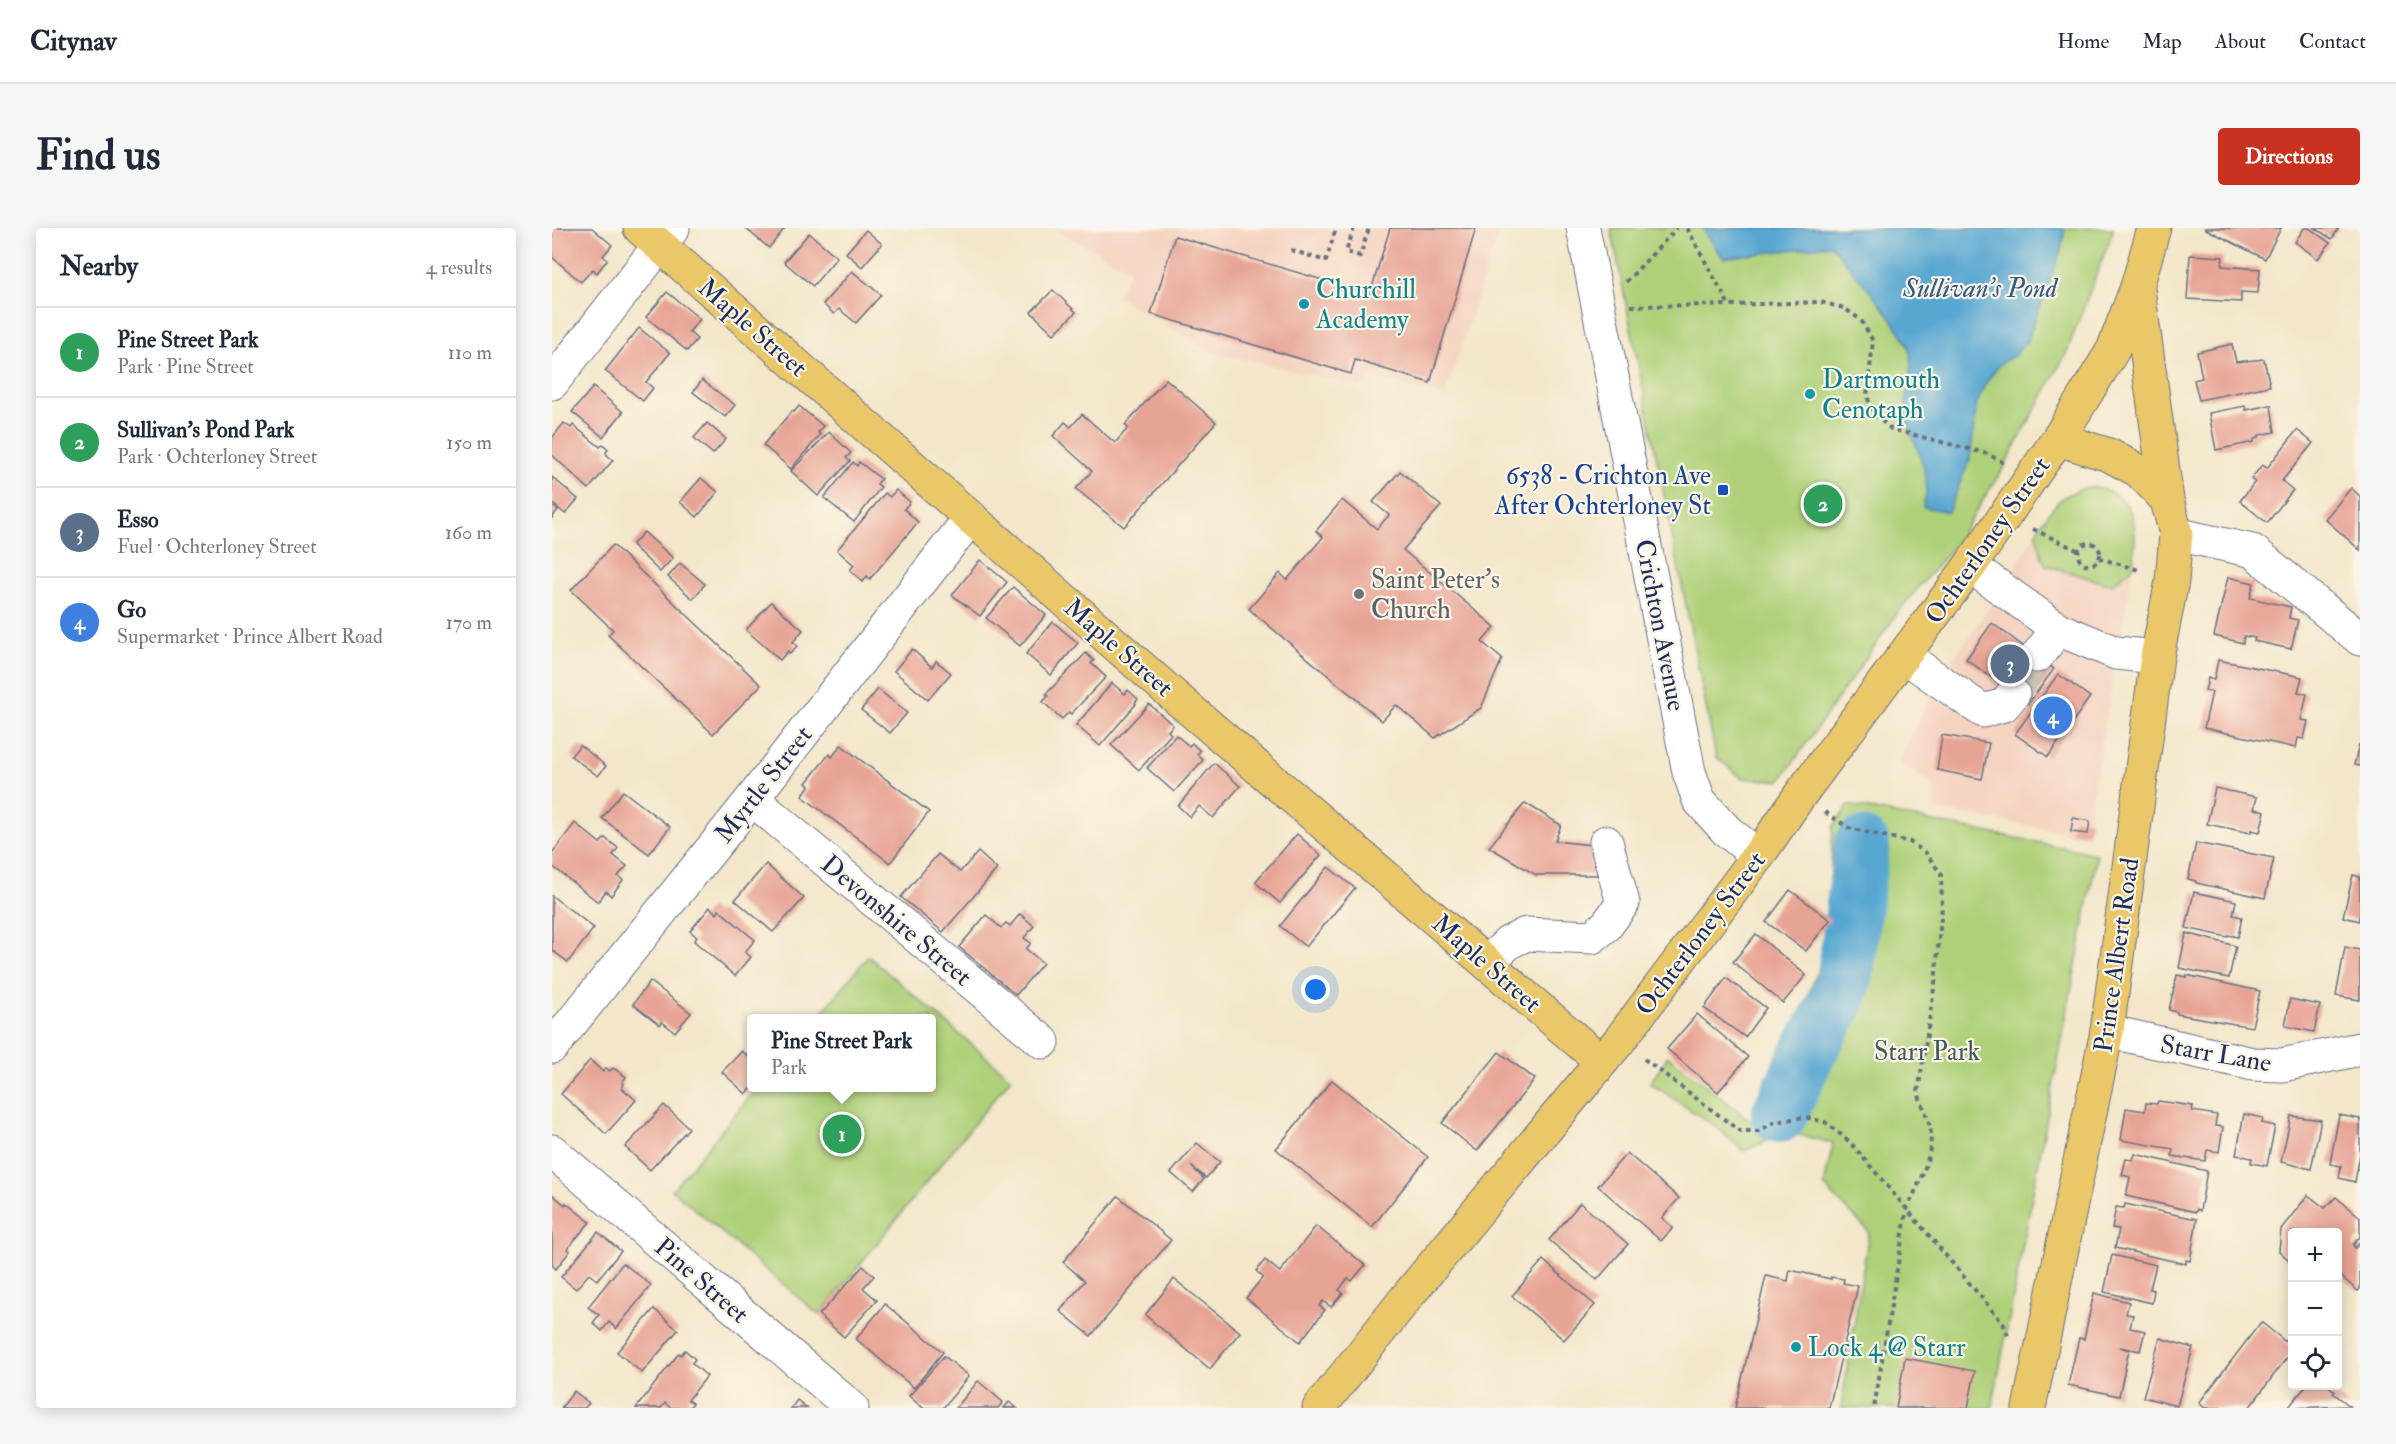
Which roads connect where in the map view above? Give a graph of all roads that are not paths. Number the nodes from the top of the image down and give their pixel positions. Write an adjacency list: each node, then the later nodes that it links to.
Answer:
1 (1584, 228): 19 (street, Crichton Avenue)
2 (2154, 228): 4 (main road, Prince Albert Road)
3 (657, 234): 5 (street); 8 (main road, Maple Street)
4 (2138, 287): 6 (main road, Prince Albert Road); 7 (main road, Prince Albert Road)
5 (552, 383)
6 (2058, 439): 7 (main road, Prince Albert Road); 10 (main road, Ochterloney Street)
7 (2167, 500): 9 (main road, Prince Albert Road)
8 (971, 517): 17 (street, Myrtle Street); 20 (main road, Maple Street)
9 (2176, 534): 12 (street); 15 (main road, Prince Albert Road)
10 (1970, 566): 11 (street); 13 (main road, Ochterloney Street)
11 (2058, 629): 14 (street); 15 (street)
12 (2360, 639)
13 (1904, 656): 16 (street); 19 (main road, Ochterloney Street)
14 (2037, 656)
15 (2157, 657): 21 (main road, Prince Albert Road)
16 (2013, 693)
17 (752, 799): 22 (street, Devonshire Street); 23 (street, Myrtle Street)
18 (1606, 842): 20 (street)
19 (1758, 856): 25 (main road, Ochterloney Street)
20 (1487, 963): 25 (main road, Maple Street)
21 (2107, 1031): 24 (street, Starr Lane); 29 (main road, Prince Albert Road)
22 (1042, 1042)
23 (552, 1047)
24 (2360, 1049)
25 (1610, 1051): 28 (main road, Ochterloney Street)
26 (552, 1151): 27 (street, Pine Street)
27 (852, 1408)
28 (1319, 1408)
29 (2029, 1408)

